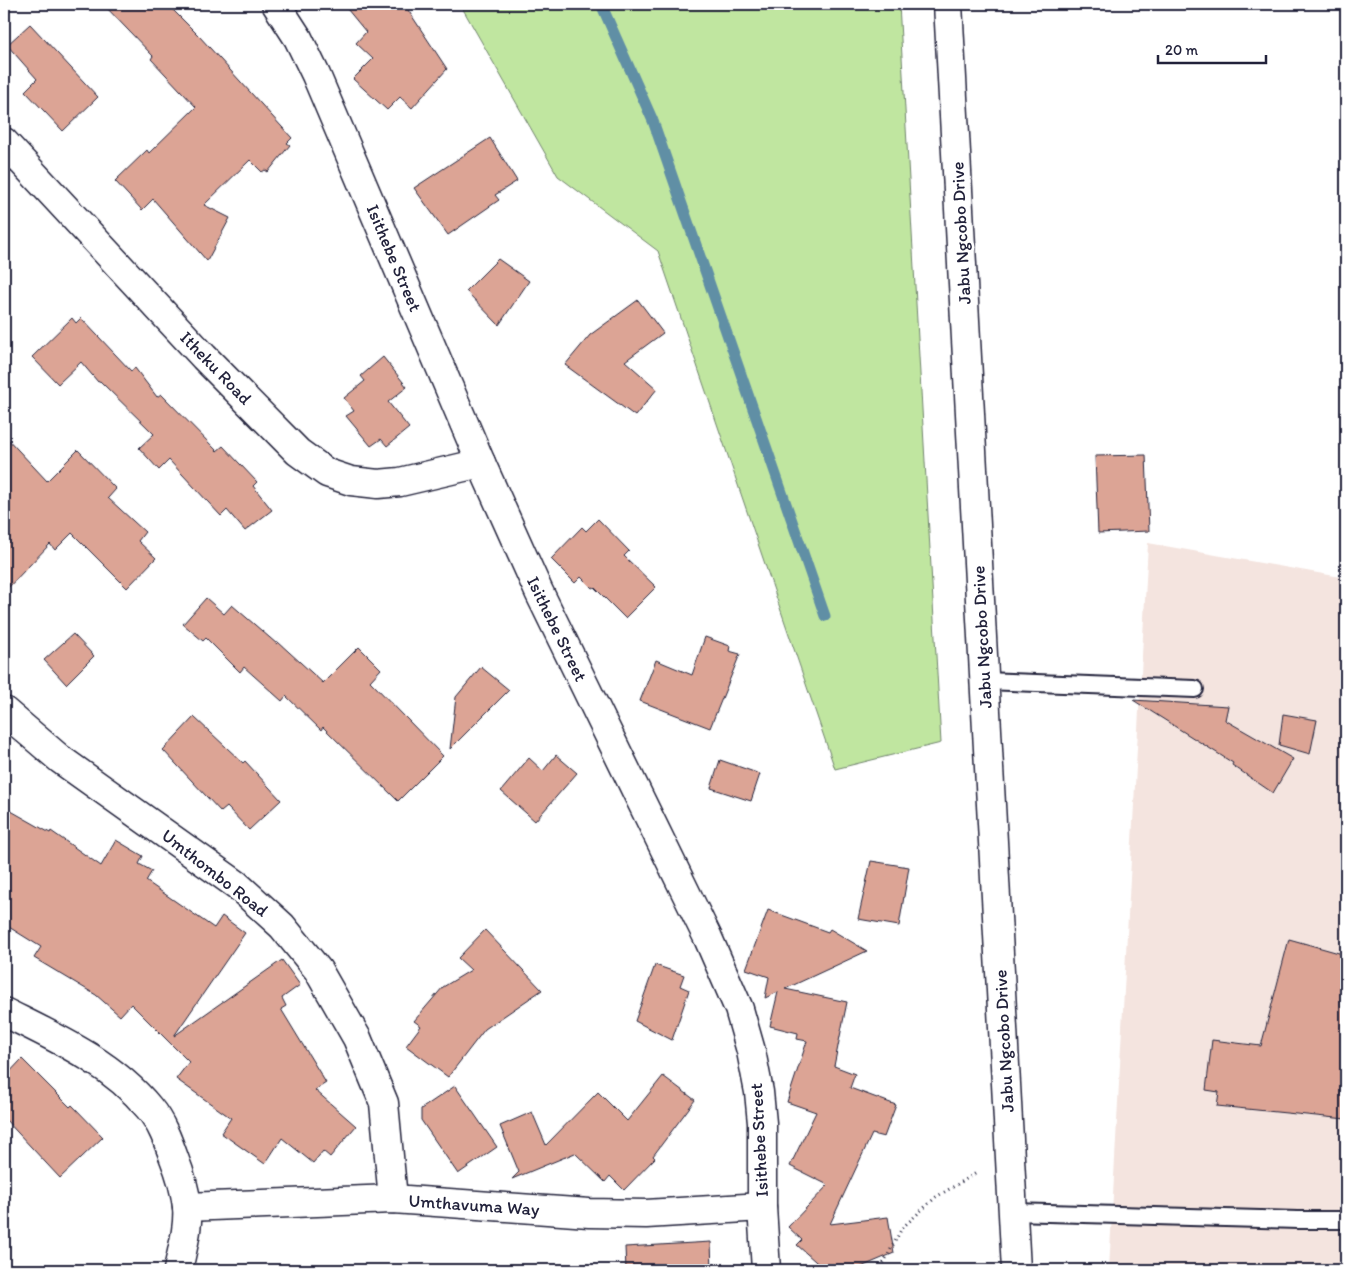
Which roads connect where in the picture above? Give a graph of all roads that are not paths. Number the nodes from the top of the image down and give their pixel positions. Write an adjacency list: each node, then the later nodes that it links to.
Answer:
1 (276, 4): 4 (street, Isithebe Street)
2 (948, 4): 5 (street, Jabu Ngcobo Drive)
3 (4, 142): 4 (street, Itheku Road)
4 (480, 463): 11 (street, Isithebe Street)
5 (985, 681): 6 (lane); 12 (street, Jabu Ngcobo Drive)
6 (1195, 690)
7 (4, 711): 9 (street, Umthombo Road)
8 (4, 1012): 10 (street)
9 (393, 1199): 10 (street, Umthavuma Way); 11 (street, Umthavuma Way)
10 (187, 1207): 14 (street)
11 (762, 1207): 15 (street, Isithebe Street)
12 (1013, 1212): 13 (lane); 16 (street, Jabu Ngcobo Drive)
13 (1346, 1220)
14 (178, 1270)
15 (766, 1270)
16 (1016, 1270)

